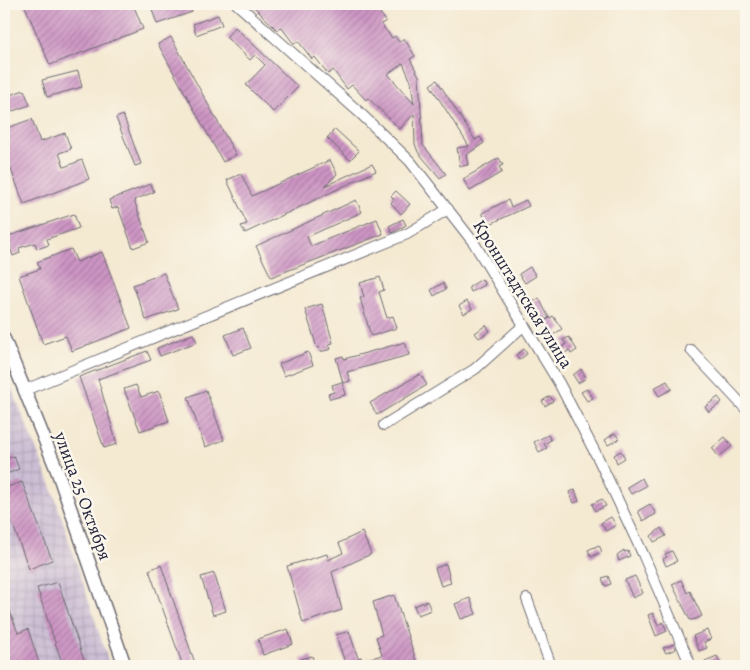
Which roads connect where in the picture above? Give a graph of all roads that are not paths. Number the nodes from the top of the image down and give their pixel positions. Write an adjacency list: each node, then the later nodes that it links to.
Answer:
1 (237, 4): 2 (street, Кронштадтская улица)
2 (448, 209): 3 (street, Кронштадтская улица); 6 (street)
3 (523, 326): 8 (street); 12 (street, Кронштадтская улица)
4 (4, 339): 6 (main road, улица 25 Октября)
5 (691, 350): 7 (street)
6 (25, 390): 10 (main road, улица 25 Октября)
7 (746, 409)
8 (384, 425)
9 (526, 599): 11 (street)
10 (125, 666)
11 (551, 666)
12 (691, 666)

